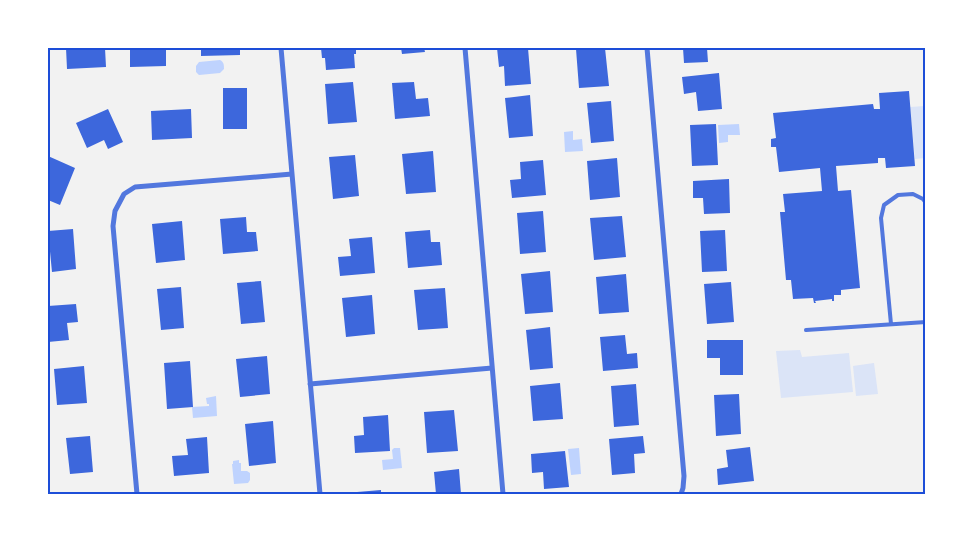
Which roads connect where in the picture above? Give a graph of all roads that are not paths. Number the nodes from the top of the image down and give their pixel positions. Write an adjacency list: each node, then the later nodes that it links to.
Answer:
1 (282, 48): 4 (street)
2 (465, 48): 9 (street)
3 (647, 48): 14 (street)
4 (292, 174): 10 (street); 11 (street)
5 (926, 202): 7 (lane)
6 (926, 322): 7 (lane)
7 (890, 324): 8 (lane)
8 (806, 330)
9 (492, 368): 10 (street); 13 (street)
10 (310, 384): 12 (street)
11 (137, 494)
12 (320, 494)
13 (503, 494)
14 (681, 494)

